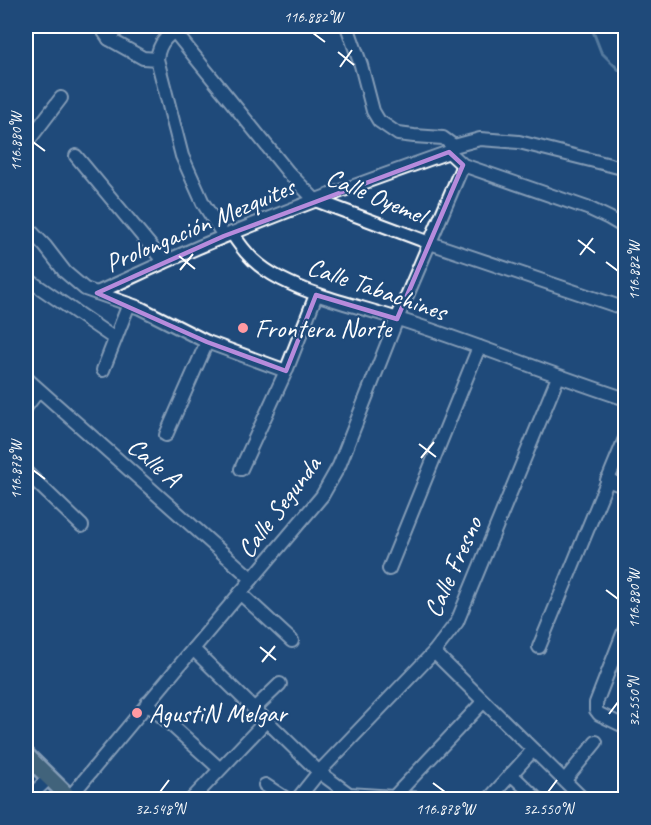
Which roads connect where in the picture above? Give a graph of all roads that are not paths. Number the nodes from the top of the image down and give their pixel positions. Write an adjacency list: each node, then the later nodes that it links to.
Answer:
1 (100, 26): 5 (street)
2 (120, 26): 5 (street)
3 (347, 26): 9 (street)
4 (179, 28): 6 (street); 13 (street, Calle Oyemel)
5 (109, 39): 6 (street)
6 (157, 59): 16 (street, Calle Tabachines)
7 (61, 98): 8 (street)
8 (26, 144)
9 (452, 149): 11 (street); 12 (street, Prolongación Mezquites); 13 (street, Prolongación Mezquites)
10 (76, 156): 18 (street)
11 (463, 165): 15 (street); 17 (street, Calle Segunda)
12 (626, 169)
13 (315, 200): 16 (street, Prolongación Mezquites); 17 (street, Calle Oyemel)
14 (26, 226): 20 (street)
15 (626, 228)
16 (228, 235): 18 (street, Prolongación Mezquites); 21 (street, Calle Tabachines)
17 (430, 243): 23 (street, Calle Oyemel); 24 (street, Calle Segunda)
18 (164, 262): 20 (street, Prolongación Mezquites)
19 (26, 278): 25 (street)
20 (98, 293): 22 (street)
21 (316, 295): 24 (street, Calle Tabachines); 29 (street)
22 (129, 304): 25 (street); 26 (street)
23 (626, 309)
24 (397, 319): 27 (street, Calle Tabachines); 43 (street, Calle Segunda)
25 (115, 339): 28 (street)
26 (207, 342): 29 (street); 35 (street)
27 (479, 348): 30 (street, Calle Tabachines); 42 (street)
28 (102, 370)
29 (286, 371): 37 (street)
30 (558, 377): 33 (street, Calle Tabachines); 49 (street, Calle Fresno)
31 (26, 378): 32 (street, Calle A)
32 (39, 390): 34 (street); 43 (street, Calle A)
33 (626, 399)
34 (26, 407)
35 (166, 435)
36 (626, 436): 39 (street)
37 (241, 469)
38 (26, 472): 41 (street)
39 (607, 480): 40 (street); 47 (street)
40 (626, 487)
41 (82, 526)
42 (388, 569)
43 (252, 579): 44 (street, Calle Segunda)
44 (240, 594): 46 (street); 48 (street, Calle Segunda)
45 (626, 626): 55 (street)
46 (292, 641)
47 (539, 647)
48 (193, 649): 52 (street, Calle Segunda); 53 (street)
49 (434, 652): 51 (street); 60 (street, Calle Fresno)
50 (280, 684): 53 (street)
51 (483, 702): 57 (street); 66 (street)
52 (147, 703): 59 (street); 65 (street, Calle Segunda)
53 (254, 709): 54 (street)
54 (266, 721): 59 (street); 60 (street)
55 (626, 727)
56 (596, 742): 63 (street)
57 (533, 750): 61 (street); 63 (street)
58 (26, 756): 62 (main road)
59 (220, 769): 68 (street)
60 (319, 772): 66 (street); 70 (street, Calle Fresno)
61 (511, 774): 72 (street); 73 (street)
62 (49, 778): 65 (main road); 67 (street)
63 (565, 780): 74 (street)
64 (265, 785): 69 (street)
65 (71, 798)
66 (392, 798): 71 (street)
67 (26, 800)
68 (190, 800)
69 (288, 800)
70 (296, 800)
71 (438, 800)
72 (488, 800)
73 (538, 800)
74 (584, 800)

